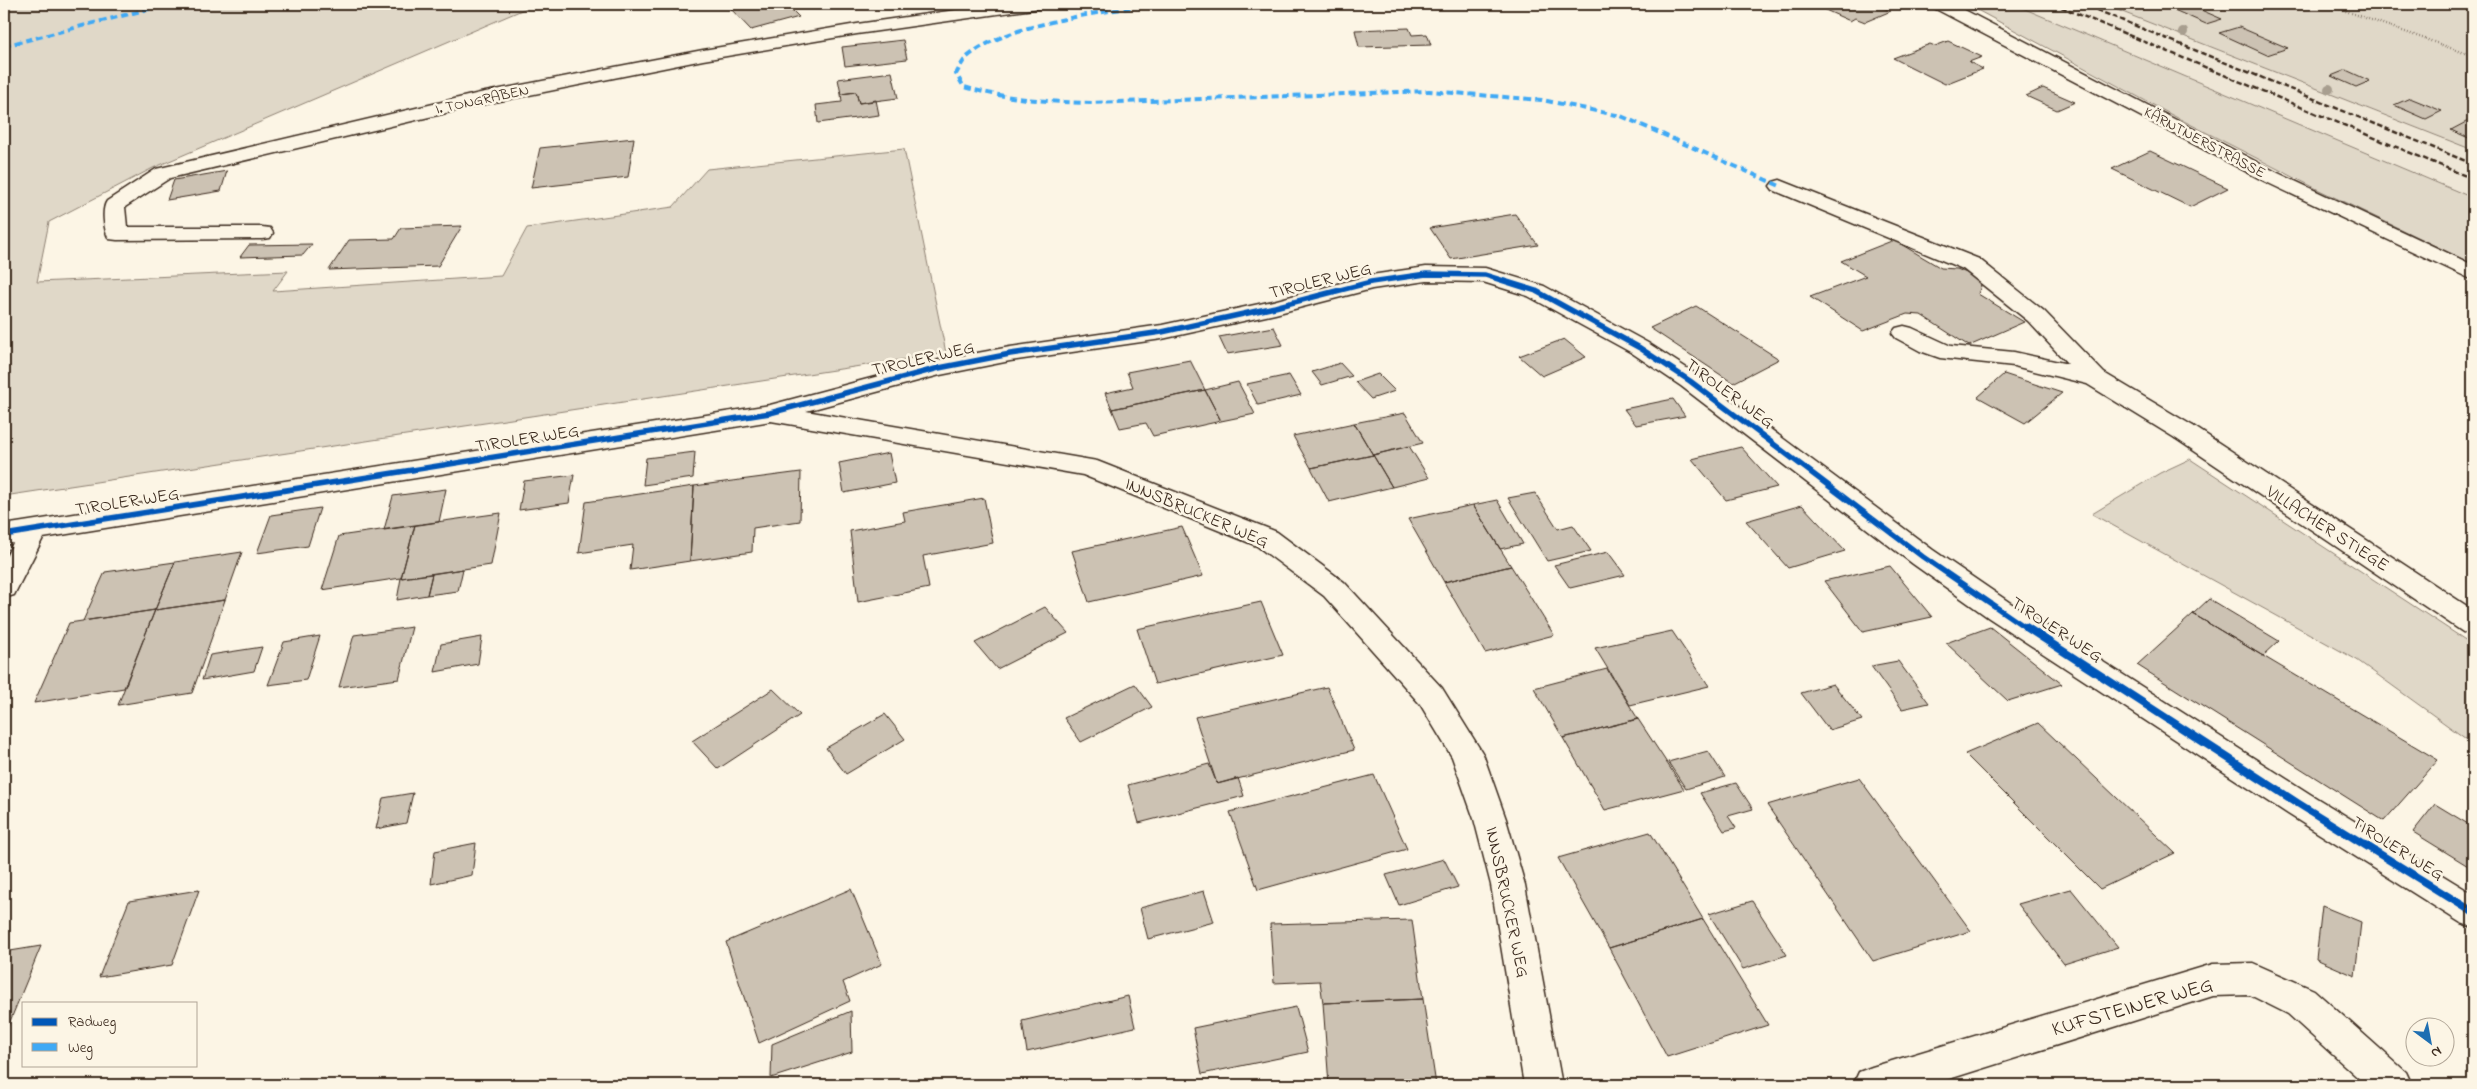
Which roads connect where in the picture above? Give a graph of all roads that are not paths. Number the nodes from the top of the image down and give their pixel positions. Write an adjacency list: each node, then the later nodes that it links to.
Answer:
1 (1034, 4): 4 (street, I. TONGRABEN)
2 (1940, 4): 5 (street, KÄRNTNERSTRASSE)
3 (1780, 186): 7 (street)
4 (262, 233)
5 (2473, 273)
6 (1904, 333): 7 (street)
7 (2095, 378): 12 (street, VILLACHER STIEGE)
8 (770, 413): 9 (street, TIROLER WEG); 13 (street, TIROLER WEG); 14 (street, INNSBRUCKER WEG)
9 (33, 531): 10 (street, TIROLER WEG); 11 (street)
10 (4, 535)
11 (4, 588)
12 (2473, 624)
13 (2473, 912)
14 (1544, 1085)
15 (1872, 1085): 16 (street, KUFSTEINER WEG)
16 (2393, 1085)

